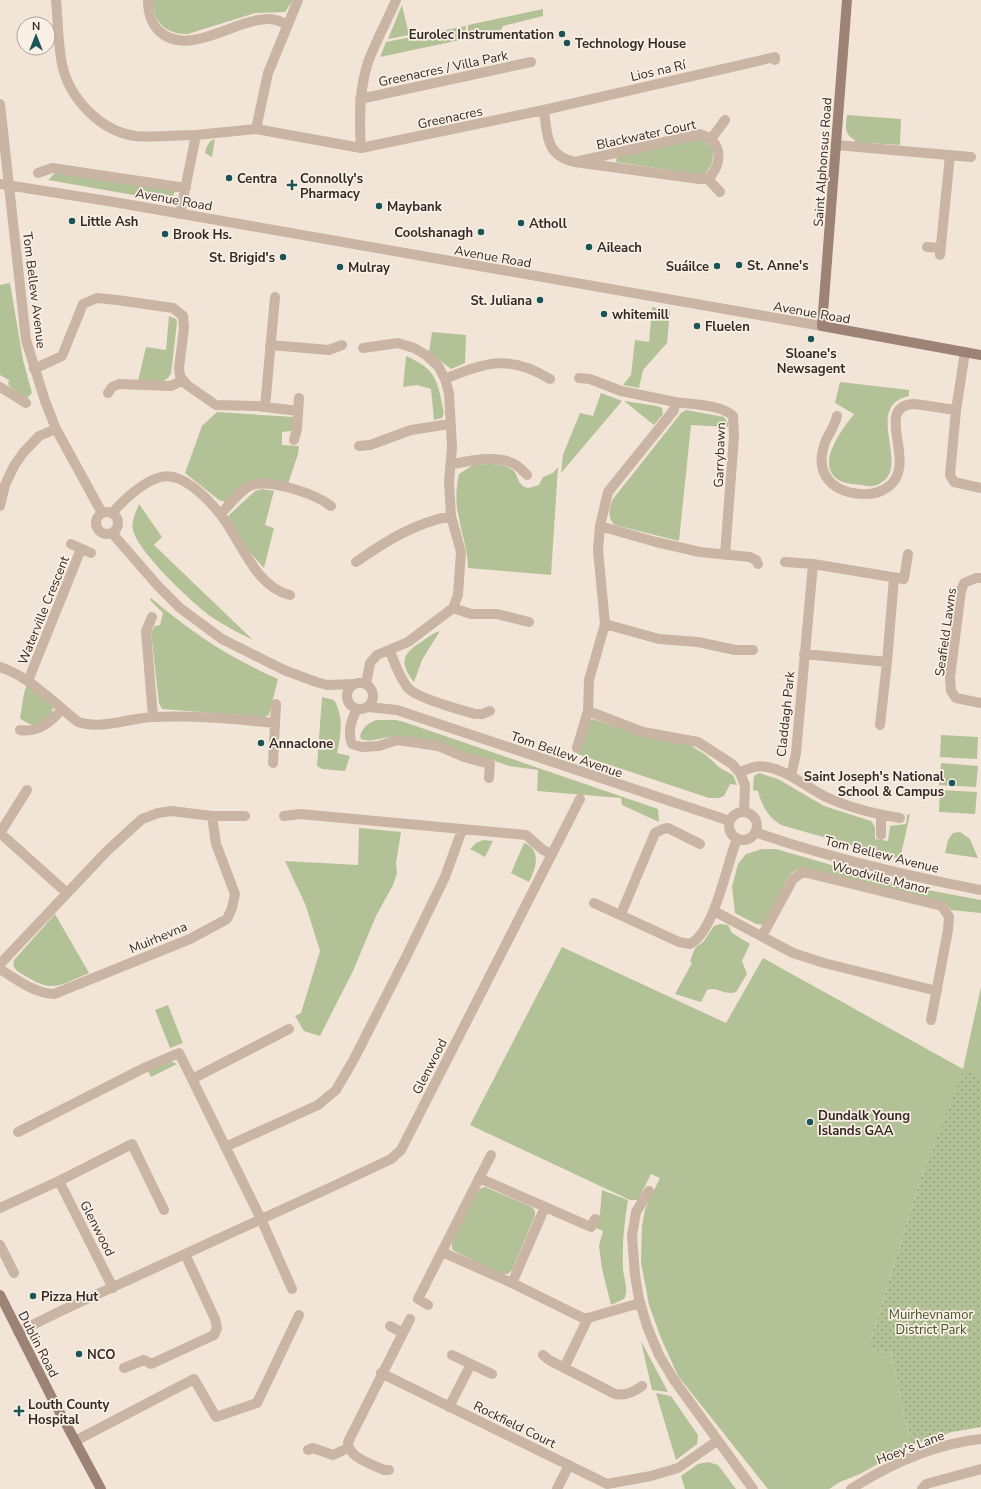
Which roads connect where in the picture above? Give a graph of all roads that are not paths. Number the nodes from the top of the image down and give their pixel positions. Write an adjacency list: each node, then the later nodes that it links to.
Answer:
1 (56, 0): 14 (street, Greenacres)
2 (148, 0): 6 (street)
3 (298, 0): 6 (street)
4 (847, 0): 16 (main road, Saint Alphonsus Road)
5 (399, 1): 9 (street)
6 (286, 24): 13 (street)
7 (775, 60): 11 (street, Lios na Rí)
8 (531, 62): 9 (street, Greenacres / Villa Park)
9 (360, 99): 17 (street)
10 (0, 104): 23 (street, Tom Bellew Avenue)
11 (544, 110): 17 (street, Greenacres); 20 (street, Blackwater Court)
12 (724, 120): 15 (street)
13 (256, 128): 14 (street, Greenacres); 17 (street, Greenacres)
14 (196, 135): 24 (street)
15 (711, 138): 20 (street, Blackwater Court); 22 (street, Blackwater Court)
16 (836, 145): 18 (street); 29 (main road, Saint Alphonsus Road)
17 (361, 148)
18 (950, 155): 19 (street); 27 (street)
19 (971, 157)
20 (575, 162): 22 (street, Blackwater Court)
21 (38, 173): 24 (street)
22 (707, 178): 25 (street)
23 (5, 184): 26 (street, Avenue Road); 35 (street, Tom Bellew Avenue)
24 (186, 188): 26 (street)
25 (720, 192)
26 (180, 214): 29 (street, Avenue Road)
27 (927, 247)
28 (275, 297): 30 (street)
29 (822, 326): 33 (main road, Avenue Road)
30 (270, 345): 31 (street); 45 (street)
31 (342, 345)
32 (363, 348): 37 (street)
33 (965, 352): 34 (main road, Avenue Road); 46 (street)
34 (981, 355)
35 (34, 369): 39 (street); 50 (street, Tom Bellew Avenue)
36 (579, 378): 43 (street, Garrybawn)
37 (445, 379): 38 (street); 49 (street)
38 (550, 379)
39 (183, 380): 41 (street); 45 (street)
40 (1, 383): 44 (street)
41 (108, 393)
42 (300, 398): 47 (street)
43 (676, 402): 62 (street); 66 (street, Garrybawn)
44 (26, 403)
45 (265, 407): 47 (street)
46 (956, 410): 48 (street); 56 (street)
47 (298, 411): 51 (street)
48 (837, 416)
49 (450, 424): 52 (street); 53 (street)
50 (56, 428): 55 (street); 59 (street, Tom Bellew Avenue)
51 (294, 440)
52 (360, 446)
53 (452, 464): 54 (street); 61 (street)
54 (527, 475)
55 (3, 484): 57 (street)
56 (981, 488)
57 (0, 506)
58 (331, 506): 60 (street)
59 (107, 513): 60 (street); 63 (street, Tom Bellew Avenue); 63 (street)
60 (220, 514): 73 (street)
61 (451, 516): 67 (street); 74 (street)
62 (600, 526): 66 (street); 77 (street)
63 (112, 533): 86 (street)
64 (71, 544): 83 (street, Waterville Crescent)
65 (908, 554): 71 (street)
66 (725, 555): 69 (street)
67 (356, 562)
68 (785, 562): 70 (street)
69 (758, 564)
70 (813, 564): 71 (street); 80 (street, Claddagh Park)
71 (894, 578): 81 (street)
72 (981, 578): 89 (street, Seafield Lawns)
73 (290, 595)
74 (453, 608): 76 (street); 79 (street)
75 (152, 617): 97 (street)
76 (529, 622)
77 (604, 624): 78 (street); 96 (street)
78 (753, 650)
79 (390, 651): 85 (street); 95 (street)
80 (804, 654): 81 (street); 104 (street, Claddagh Park)
81 (887, 662): 99 (street)
82 (0, 667): 83 (street, Waterville Crescent)
83 (28, 681): 92 (street, Waterville Crescent)
84 (354, 684): 85 (street); 86 (street); 88 (street)
85 (366, 684): 87 (street)
86 (327, 685): 88 (street)
87 (374, 694): 91 (street); 94 (street, Tom Bellew Avenue)
88 (347, 698): 93 (street)
89 (981, 703)
90 (276, 704): 98 (street)
91 (368, 707): 93 (street); 94 (street, Tom Bellew Avenue)
92 (62, 709): 97 (street, Waterville Crescent); 100 (street)
93 (357, 709): 105 (street)
94 (397, 710): 114 (street, Tom Bellew Avenue)
95 (490, 711)
96 (588, 711): 101 (street); 103 (street)
97 (153, 716): 98 (street, Waterville Crescent)
98 (275, 723): 102 (street)
99 (880, 725)
100 (20, 730)
101 (577, 748)
102 (273, 763)
103 (740, 773): 104 (street, Claddagh Park); 108 (street)
104 (791, 776): 109 (street, Claddagh Park)
105 (489, 778)
106 (27, 790): 117 (street)
107 (580, 799): 121 (street, Glenwood)
108 (744, 812): 114 (street); 116 (street)
109 (881, 815): 113 (street, Claddagh Park); 118 (street)
110 (212, 816): 111 (street); 123 (street); 129 (street, Muirhevna)
111 (246, 816)
112 (284, 816): 115 (street)
113 (900, 818)
114 (730, 821): 119 (street)
115 (462, 830): 121 (street); 135 (street)
116 (755, 832): 119 (street); 122 (street, Tom Bellew Avenue)
117 (0, 833): 123 (street)
118 (881, 835)
119 (737, 839): 125 (street)
120 (700, 844): 126 (street)
121 (552, 854): 143 (street, Glenwood)
122 (981, 890)
123 (67, 893): 128 (street)
124 (594, 903): 126 (street)
125 (714, 911): 126 (street); 127 (street)
126 (621, 914)
127 (762, 936): 130 (street); 130 (street, Woodville Manor)
128 (0, 964)
129 (0, 969)
130 (937, 991): 131 (street, Woodville Manor)
131 (931, 1020)
132 (289, 1029): 133 (street)
133 (192, 1079): 134 (street); 135 (street)
134 (18, 1132)
135 (225, 1147): 143 (street)
136 (491, 1155): 137 (street)
137 (479, 1178): 140 (street); 146 (street)
138 (59, 1181): 141 (street); 142 (street); 150 (street, Glenwood)
139 (648, 1192): 153 (street)
140 (545, 1207): 144 (street); 149 (street)
141 (0, 1208)
142 (164, 1210)
143 (261, 1219): 147 (street, Glenwood); 151 (street)
144 (595, 1219)
145 (0, 1245): 148 (street)
146 (442, 1252): 149 (street); 154 (street)
147 (185, 1254): 150 (street, Glenwood); 164 (street)
148 (14, 1273)
149 (512, 1283): 156 (street)
150 (113, 1288): 159 (street, Glenwood)
151 (292, 1289)
152 (0, 1295): 159 (main road, Dublin Road)
153 (640, 1303): 156 (street); 172 (street)
154 (428, 1305)
155 (300, 1316): 171 (street)
156 (588, 1318): 165 (street)
157 (410, 1319): 160 (street)
158 (390, 1326): 160 (street)
159 (18, 1332): 171 (main road, Dublin Road)
160 (403, 1333): 166 (street)
161 (452, 1355): 163 (street)
162 (543, 1355): 165 (street)
163 (471, 1364): 167 (street); 169 (street)
164 (124, 1368)
165 (564, 1368): 168 (street)
166 (381, 1373): 169 (street, Rockfield Court); 173 (street)
167 (492, 1374)
168 (642, 1386)
169 (449, 1407): 175 (street, Rockfield Court)
170 (981, 1438): 181 (street, Hoey's Lane)
171 (75, 1441): 178 (main road, Dublin Road)
172 (717, 1441): 175 (street, Rockfield Court); 180 (street)
173 (348, 1448): 174 (street); 177 (street)
174 (308, 1450)
175 (569, 1466): 179 (street)
176 (981, 1469): 182 (street)
177 (389, 1470)
178 (101, 1489)
179 (557, 1489)
180 (752, 1489)
181 (851, 1489)
182 (922, 1489)

